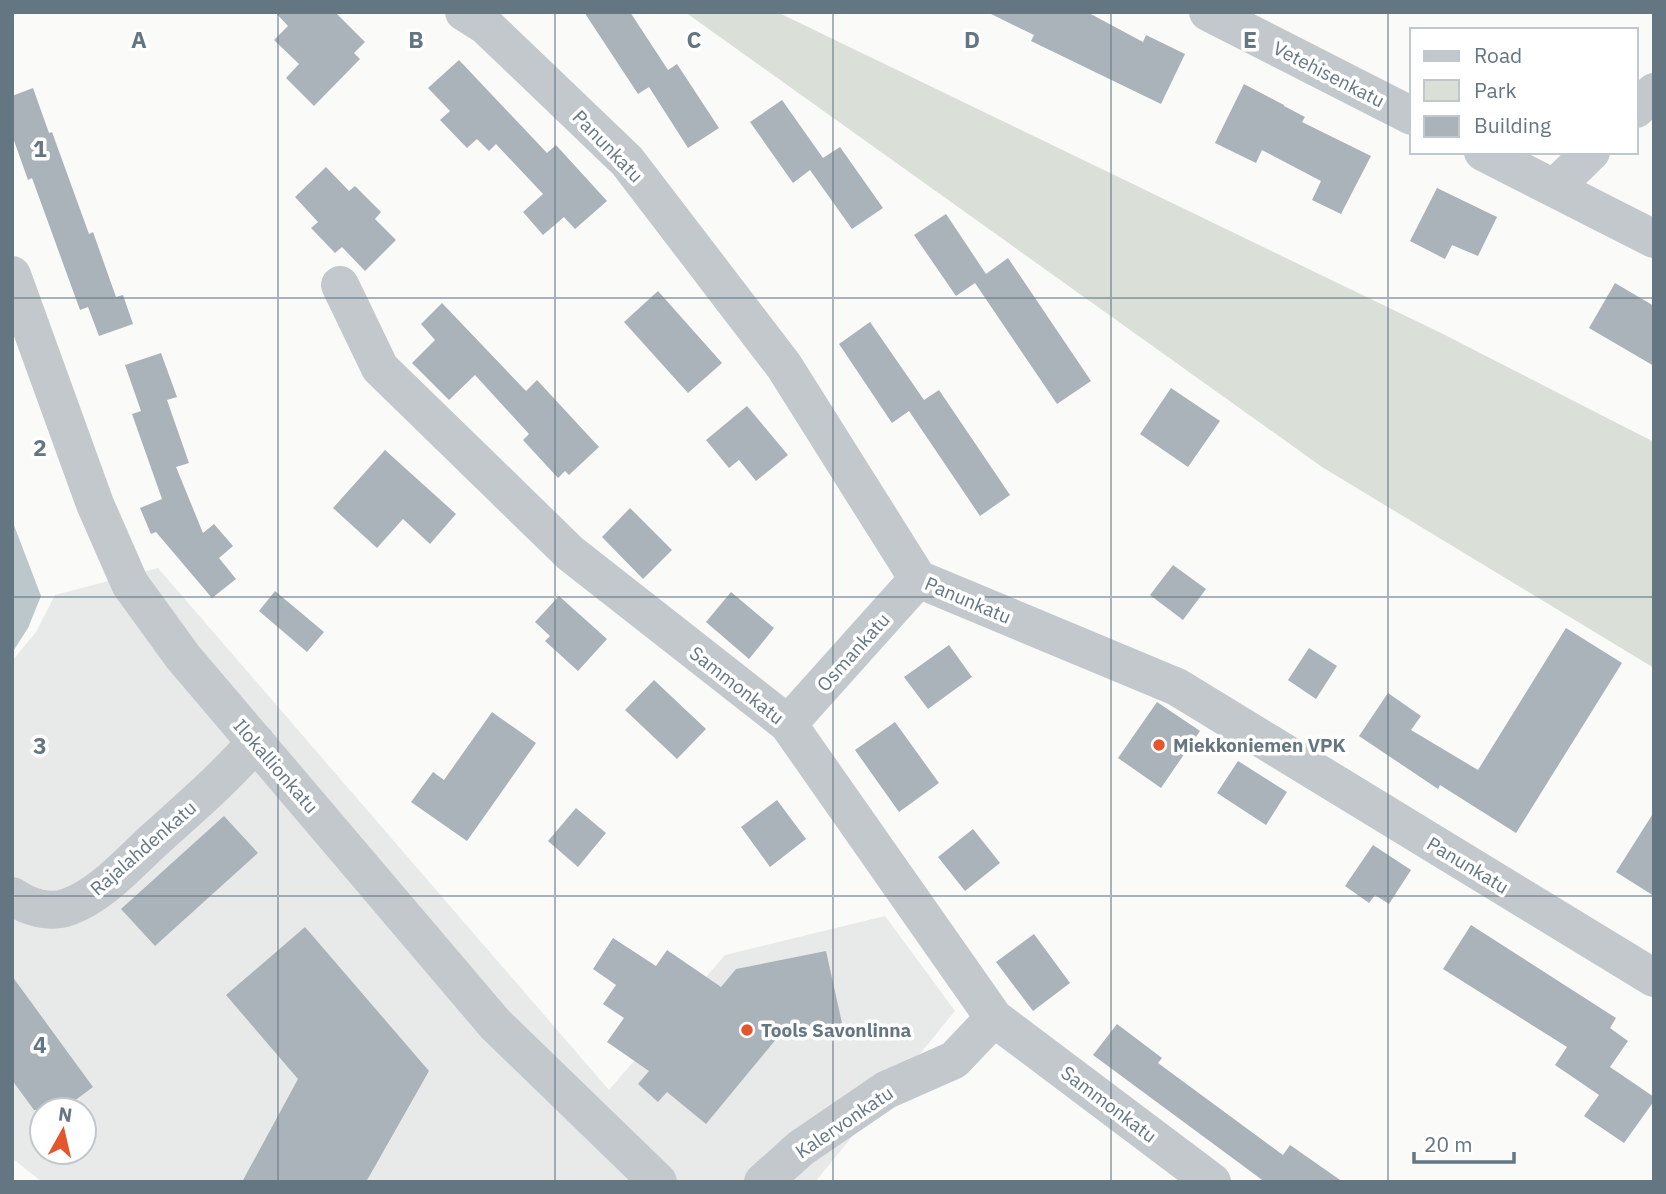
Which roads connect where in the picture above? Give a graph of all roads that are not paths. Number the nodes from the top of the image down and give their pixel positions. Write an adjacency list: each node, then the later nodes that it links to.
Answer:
1 (464, 12): 12 (street, Panunkatu)
2 (1209, 12): 5 (street, Vetehisenkatu)
3 (1654, 92): 4 (street)
4 (1638, 106)
5 (1410, 115)
6 (1487, 154): 8 (street)
7 (1589, 154): 8 (street)
8 (1554, 188): 9 (street)
9 (1654, 239)
10 (12, 275): 14 (street, Ilokallionkatu)
11 (340, 285): 13 (street, Sammonkatu)
12 (918, 579): 13 (street, Osmankatu); 16 (street, Panunkatu)
13 (788, 724): 17 (street, Sammonkatu)
14 (256, 742): 15 (street, Rajalahdenkatu); 18 (street, Ilokallionkatu)
15 (12, 896)
16 (1654, 978)
17 (994, 1018): 19 (street, Kalervonkatu); 20 (street, Sammonkatu)
18 (658, 1182)
19 (763, 1182)
20 (1212, 1182)

